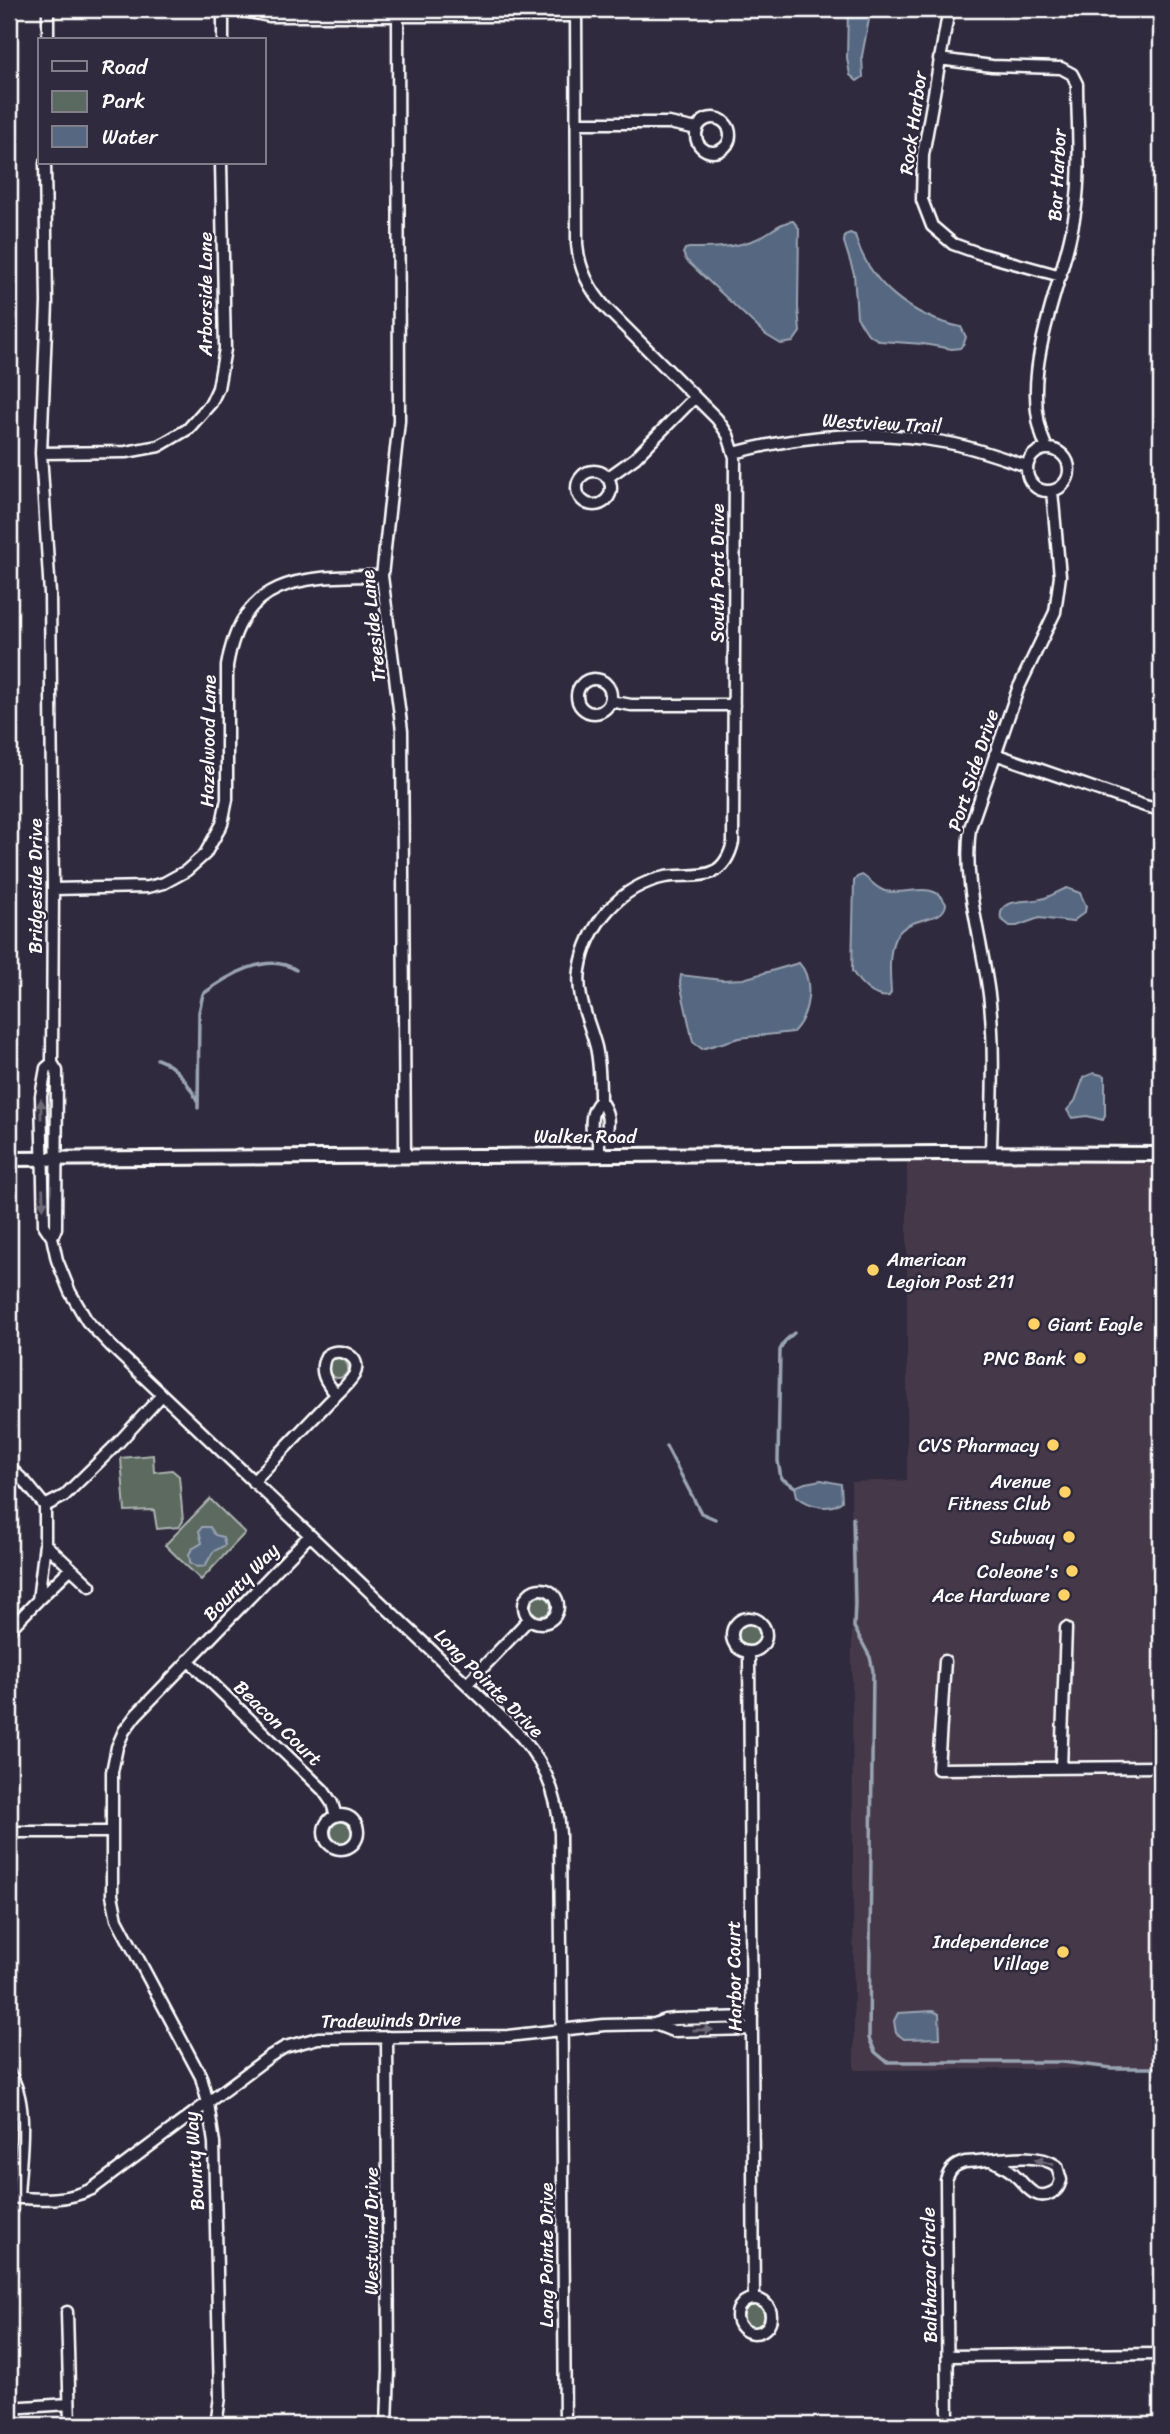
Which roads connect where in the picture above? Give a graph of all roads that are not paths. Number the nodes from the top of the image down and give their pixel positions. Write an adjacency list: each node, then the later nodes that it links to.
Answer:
1 (48, 9): 7 (street)
2 (223, 9): 8 (street)
3 (234, 9): 6 (street)
4 (949, 9): 9 (street, Rock Harbor)
5 (576, 12): 6 (street); 10 (street, South Port Drive)
6 (398, 13): 22 (street, Treeside Lane)
7 (48, 38)
8 (223, 38)
9 (939, 59): 14 (street, Rock Harbor); 14 (street, Bar Harbor)
10 (577, 123): 11 (street); 15 (street, South Port Drive)
11 (697, 129)
12 (45, 164): 17 (street, Bridgeside Drive)
13 (221, 164): 17 (street, Arborside Lane)
14 (1061, 276): 16 (street, Bar Harbor)
15 (695, 397): 18 (street, South Port Drive); 20 (street)
16 (1047, 449): 19 (street); 21 (street)
17 (41, 453): 27 (street, Bridgeside Drive)
18 (734, 453): 19 (street, Westview Trail); 24 (street, South Port Drive)
19 (1027, 466): 21 (street)
20 (607, 478)
21 (1052, 491): 25 (street, Port Side Drive)
22 (383, 576): 27 (street, Hazelwood Lane); 34 (street, Treeside Lane)
23 (610, 701): 24 (street)
24 (734, 705): 29 (street, South Port Drive)
25 (995, 754): 26 (street); 31 (street, Port Side Drive)
26 (1161, 810)
27 (53, 889): 28 (street, Bridgeside Drive)
28 (52, 1063): 35 (street, Bridgeside Drive); 37 (street, Bridgeside Drive, one-way to 28)
29 (600, 1101): 30 (street, South Port Drive); 30 (street, South Port Drive)
30 (599, 1138): 33 (street, South Port Drive)
31 (991, 1153): 32 (street, Walker Road); 33 (street, Walker Road)
32 (1161, 1154)
33 (599, 1155): 34 (street, Walker Road)
34 (405, 1156): 35 (street, Walker Road)
35 (57, 1158): 37 (street, Walker Road); 38 (street, Long Pointe Drive)
36 (9, 1159): 37 (street, Walker Road)
37 (42, 1159): 38 (street, Long Pointe Drive, one-way to 38)
38 (52, 1237): 40 (street, Long Pointe Drive)
39 (336, 1394): 42 (street)
40 (162, 1395): 42 (street, Long Pointe Drive); 43 (street)
41 (9, 1467): 43 (street)
42 (253, 1482): 44 (street, Long Pointe Drive)
43 (45, 1506): 45 (street)
44 (310, 1535): 53 (street, Bounty Way); 55 (street, Long Pointe Drive)
45 (45, 1544): 46 (street); 48 (street)
46 (71, 1568): 47 (street); 48 (street)
47 (90, 1587)
48 (38, 1600): 51 (street)
49 (529, 1619): 55 (street)
50 (1066, 1628): 57 (street)
51 (9, 1630)
52 (749, 1653): 61 (street, Harbor Court)
53 (188, 1660): 58 (street, Beacon Court); 60 (street, Bounty Way)
54 (945, 1661): 57 (street)
55 (467, 1684): 64 (street, Long Pointe Drive)
56 (1161, 1767): 57 (street)
57 (1061, 1768)
58 (336, 1815)
59 (9, 1832): 60 (street)
60 (112, 1832): 67 (street, Bounty Way)
61 (752, 2017): 62 (street, Tradewinds Drive); 63 (street, Harbor Court)
62 (655, 2024): 63 (street, Tradewinds Drive, one-way to 63); 64 (street, Tradewinds Drive)
63 (752, 2029): 70 (street, Harbor Court)
64 (562, 2030): 65 (street, Tradewinds Drive); 79 (street, Long Pointe Drive)
65 (387, 2037): 67 (street, Tradewinds Drive); 78 (street, Westwind Drive)
66 (9, 2073): 69 (street)
67 (208, 2103): 69 (street, Tradewinds Drive); 77 (street, Bounty Way)
68 (993, 2161): 68 (street, Balthazar Circle, one-way to 68); 73 (street, Balthazar Circle)
69 (13, 2198)
70 (754, 2299)
71 (67, 2312): 74 (street)
72 (1161, 2354): 73 (street)
73 (948, 2356): 80 (street, Balthazar Circle)
74 (69, 2404): 75 (street); 76 (street)
75 (9, 2408)
76 (69, 2425)
77 (216, 2425)
78 (387, 2425)
79 (565, 2425)
80 (948, 2425)

